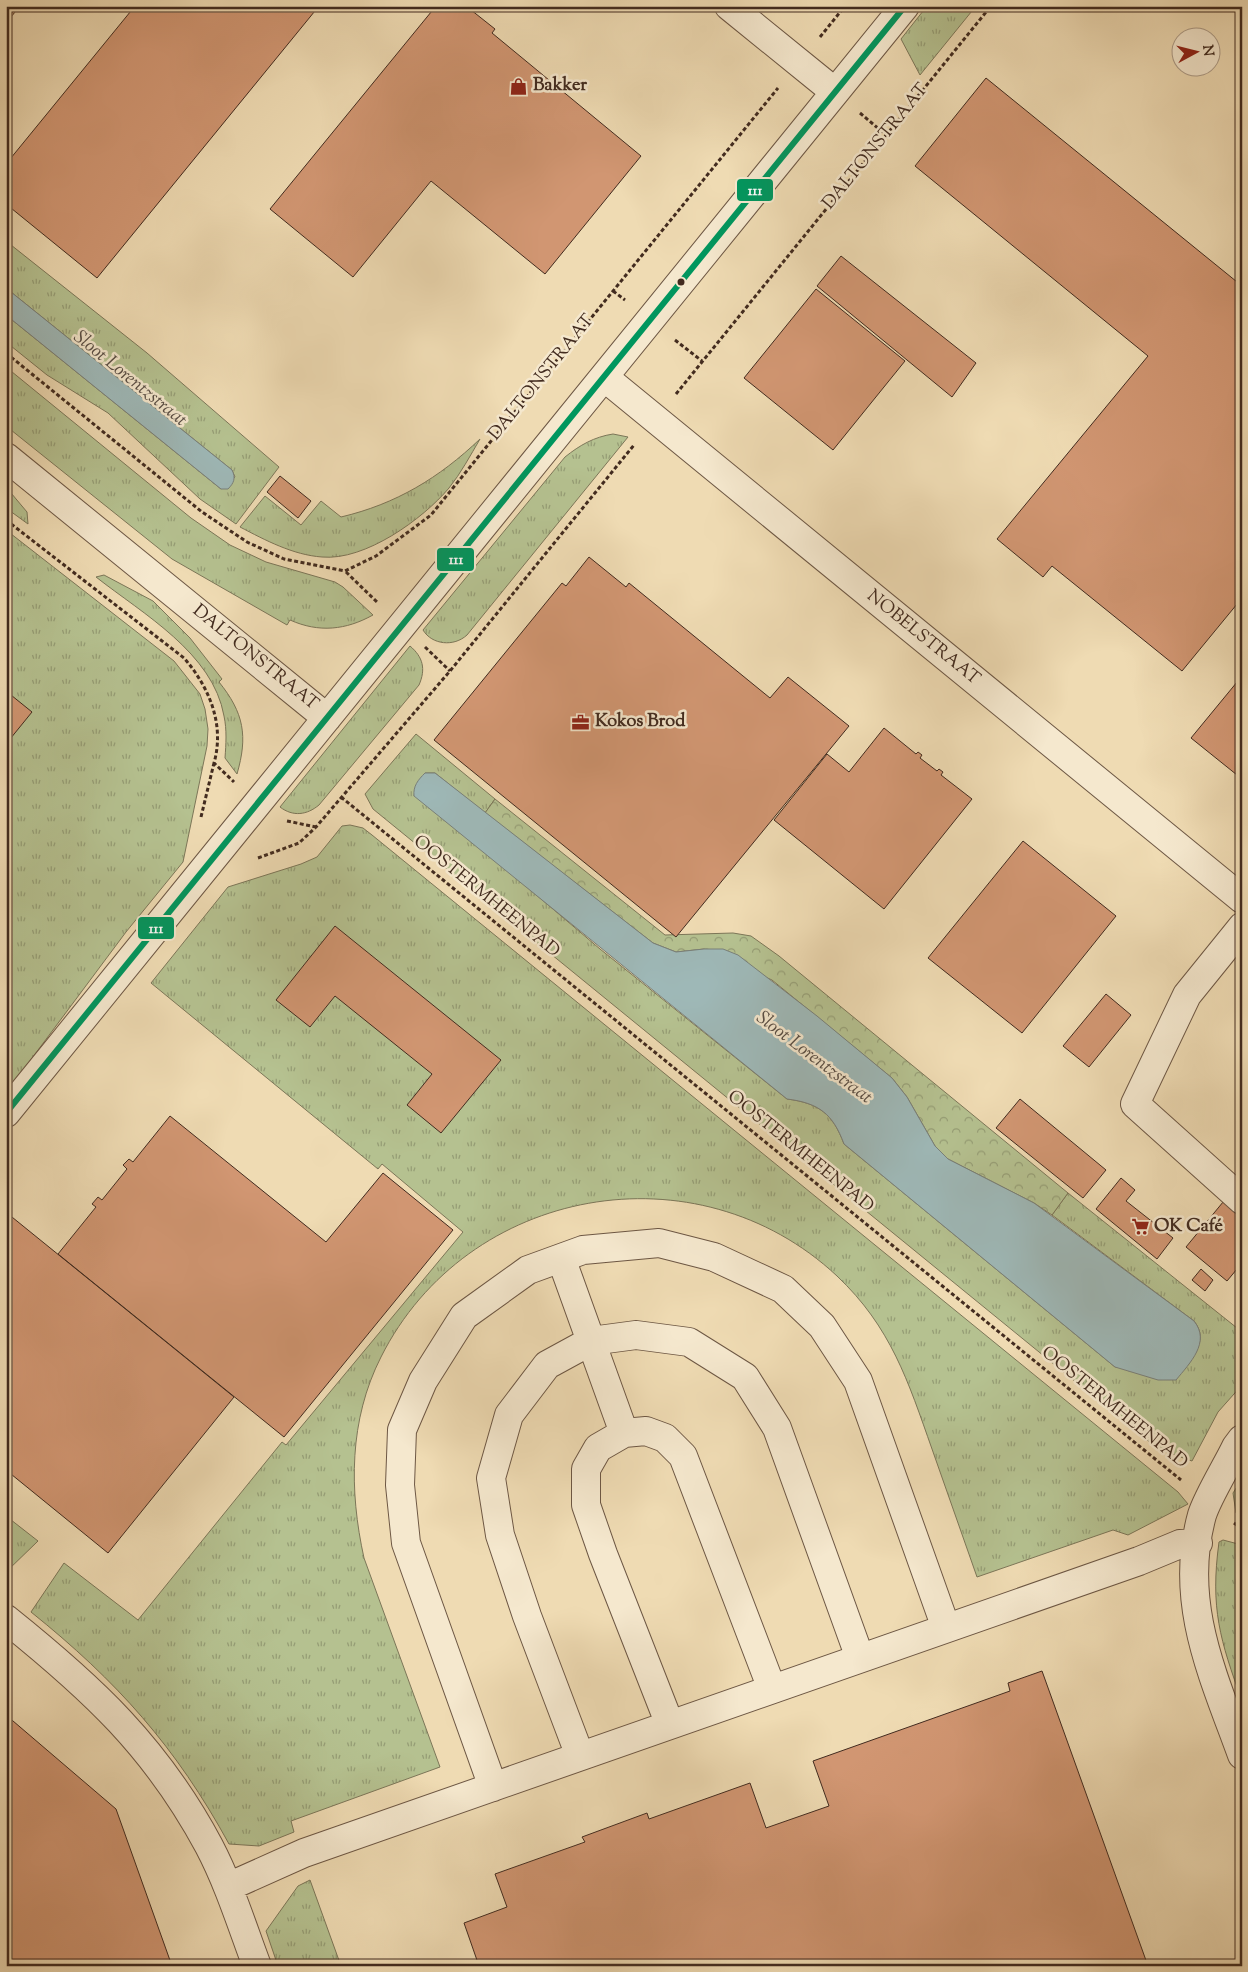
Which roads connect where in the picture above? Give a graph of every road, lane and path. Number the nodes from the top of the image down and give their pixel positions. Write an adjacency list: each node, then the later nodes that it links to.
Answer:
1 (729, 6): 5 (street)
2 (845, 6): 5 (path, DALTONSTRAAT)
3 (905, 6): 6 (street, DALTONSTRAAT)
4 (991, 6): 9 (path, DALTONSTRAAT)
5 (799, 63): 6 (street); 7 (path, DALTONSTRAAT)
6 (835, 92): 8 (street, DALTONSTRAAT)
7 (6, 353)
8 (604, 377): 9 (street, NOBELSTRAAT); 12 (street, DALTONSTRAAT)
9 (655, 419): 13 (path, DALTONSTRAAT); 17 (street, NOBELSTRAAT)
10 (6, 457): 12 (street, DALTONSTRAAT)
11 (6, 520): 14 (path)
12 (327, 718): 14 (street)
13 (341, 797): 15 (path, DALTONSTRAAT); 25 (path, OOSTERMHEENPAD)
14 (258, 803): 15 (path); 19 (street)
15 (316, 827): 16 (path, DALTONSTRAAT)
16 (256, 859)
17 (1242, 899)
18 (1242, 927): 20 (street)
19 (6, 1113)
20 (1242, 1200)
21 (561, 1258): 22 (street); 29 (street); 35 (street)
22 (591, 1341): 23 (street); 30 (street); 34 (street)
23 (624, 1433): 31 (street); 32 (street)
24 (1242, 1439): 25 (street)
25 (1209, 1502): 26 (path, OOSTERMHEENPAD); 27 (street)
26 (1242, 1529)
27 (1198, 1543): 29 (street); 33 (street)
28 (6, 1619): 36 (street)
29 (946, 1628): 30 (street)
30 (860, 1658): 31 (street)
31 (772, 1689): 32 (street)
32 (670, 1725): 34 (street)
33 (1242, 1755)
34 (580, 1756): 35 (street)
35 (493, 1786): 36 (street)
36 (228, 1887): 37 (street)
37 (257, 1966)

